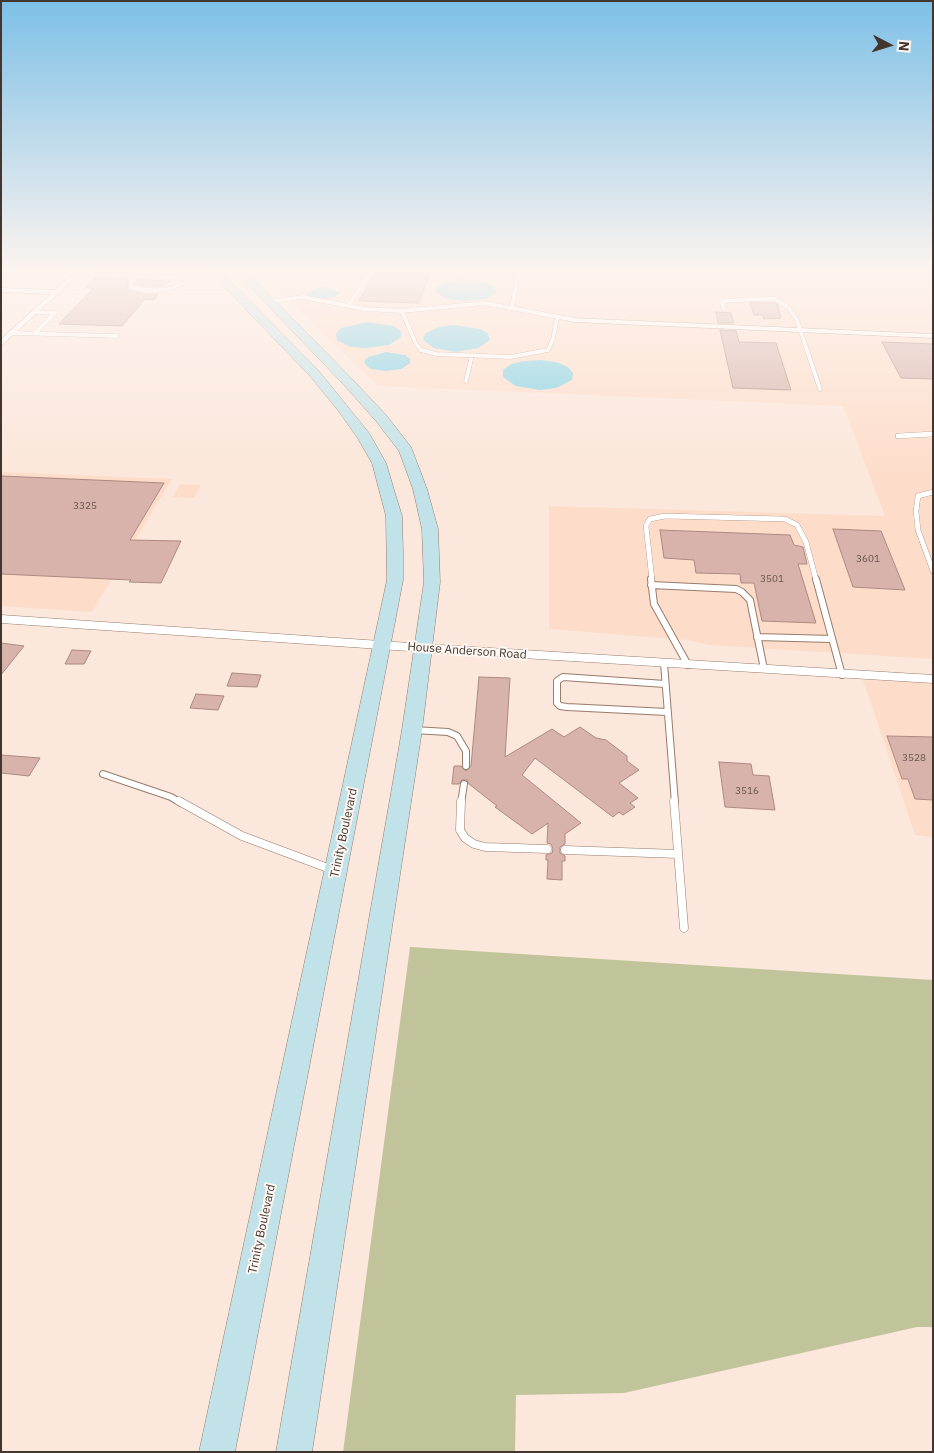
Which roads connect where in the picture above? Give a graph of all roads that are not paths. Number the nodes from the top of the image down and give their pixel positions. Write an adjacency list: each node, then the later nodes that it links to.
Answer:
1 (285, 338): 17 (main road, Trinity Boulevard)
2 (294, 338): 18 (main road, Trinity Boulevard)
3 (413, 338): 6 (lane)
4 (553, 338): 6 (lane)
5 (802, 338): 8 (lane)
6 (472, 355): 7 (lane)
7 (466, 381)
8 (820, 389)
9 (933, 434): 10 (lane)
10 (898, 436)
11 (933, 492): 12 (lane)
12 (933, 571)
13 (651, 585): 15 (lane); 16 (lane); 20 (lane)
14 (1, 619): 17 (street, House Anderson Road)
15 (757, 637): 16 (lane); 21 (lane)
16 (832, 639): 22 (lane)
17 (382, 645): 18 (street, House Anderson Road); 33 (main road, Trinity Boulevard)
18 (424, 648): 19 (street, House Anderson Road); 26 (main road, Trinity Boulevard)
19 (664, 663): 20 (street, House Anderson Road); 24 (lane)
20 (688, 665): 21 (street, House Anderson Road)
21 (764, 670): 22 (street, House Anderson Road)
22 (842, 674): 23 (street, House Anderson Road)
23 (933, 679)
24 (665, 684): 25 (lane); 25 (lane)
25 (667, 712): 32 (lane)
26 (412, 730): 27 (lane); 36 (main road, Trinity Boulevard)
27 (466, 766)
28 (103, 774): 33 (lane)
29 (464, 784): 30 (lane)
30 (547, 849)
31 (565, 850): 32 (lane)
32 (678, 854): 34 (lane)
33 (336, 871): 35 (main road, Trinity Boulevard)
34 (684, 928)
35 (217, 1452)
36 (294, 1452)

